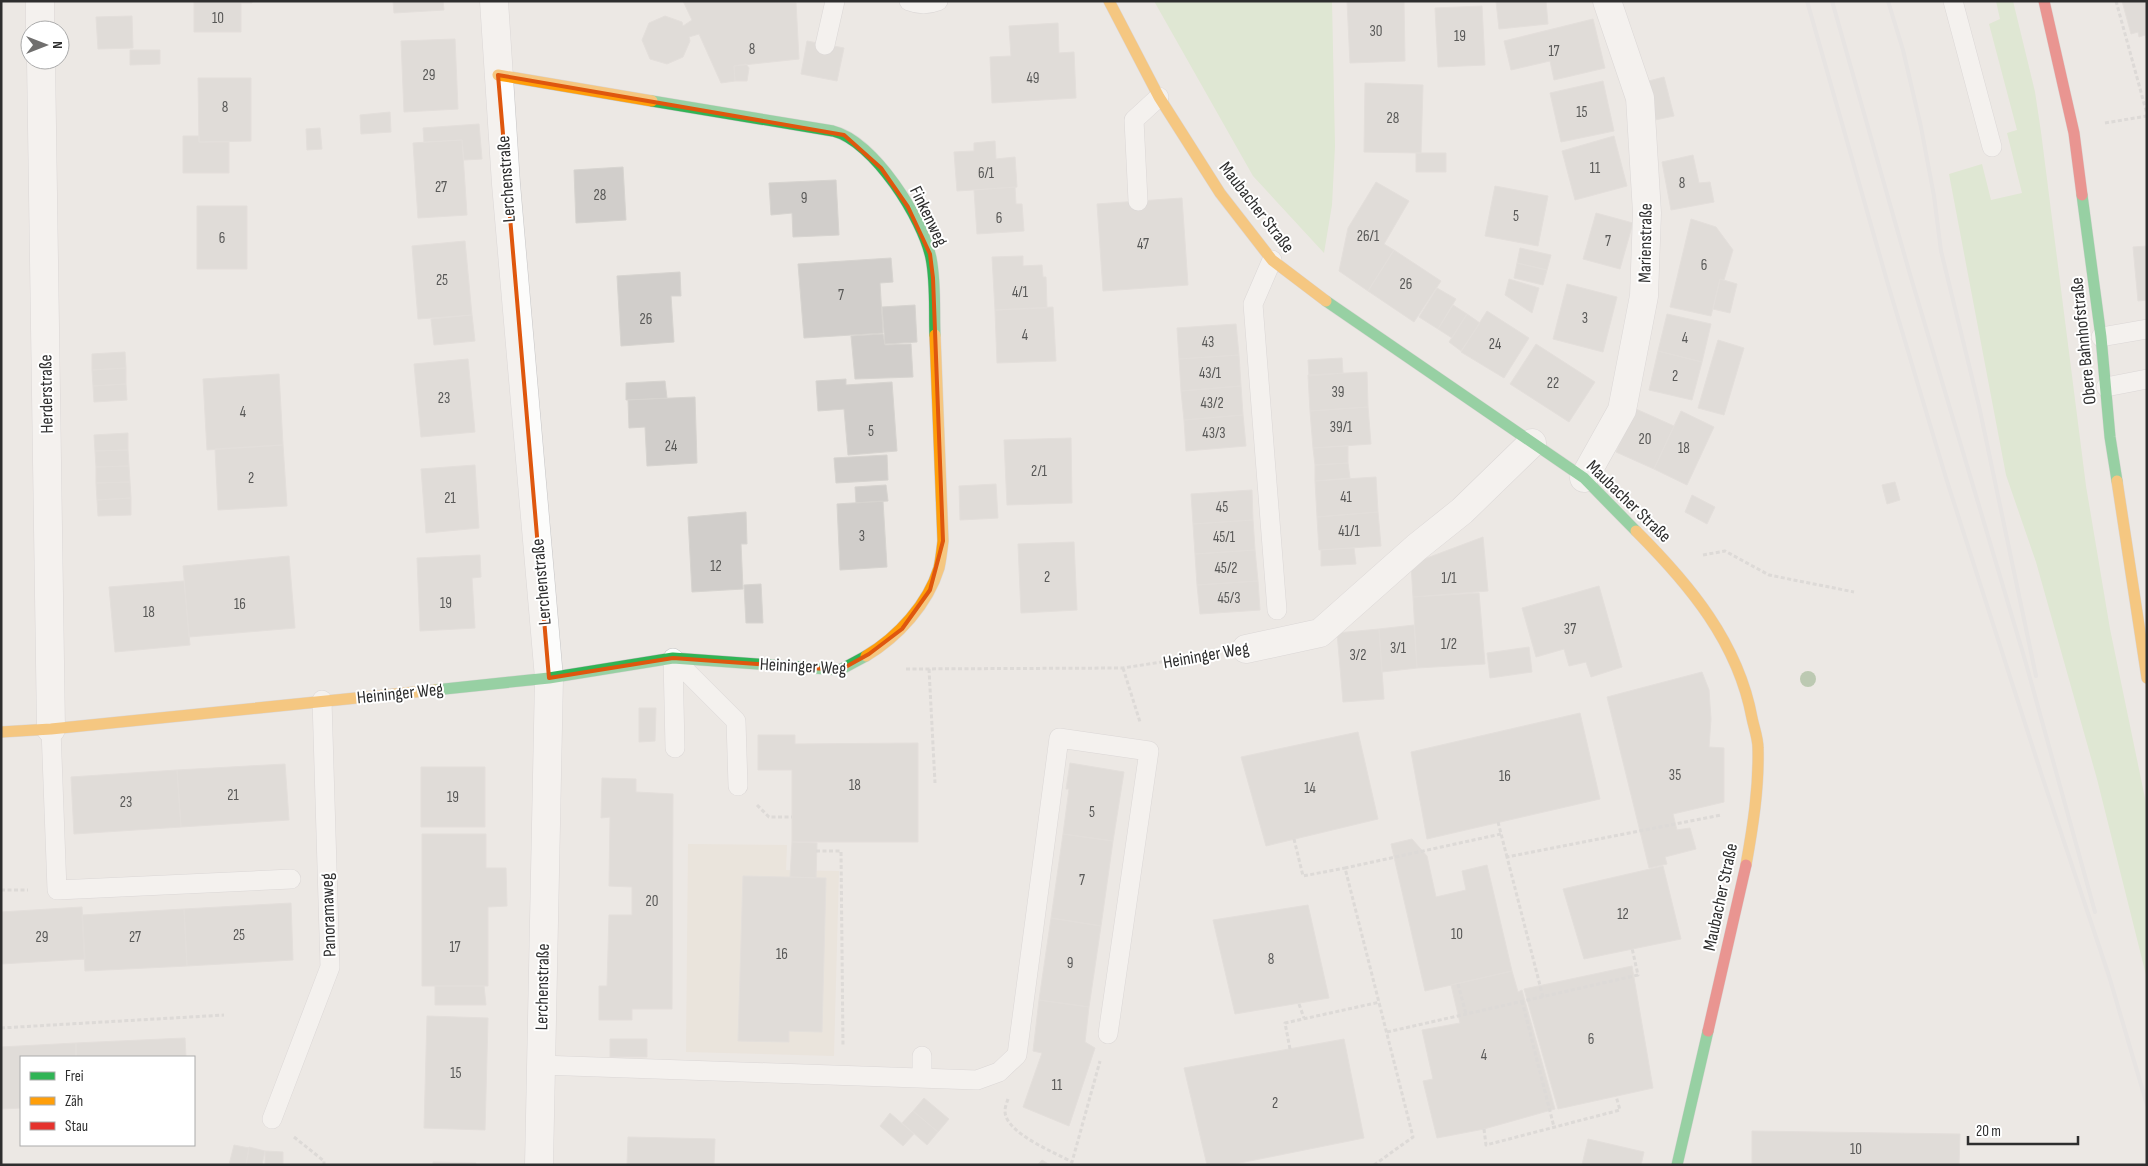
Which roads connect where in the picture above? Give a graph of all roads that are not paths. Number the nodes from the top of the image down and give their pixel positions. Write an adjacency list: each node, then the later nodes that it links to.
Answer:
1 (40, 1): 10 (street)
2 (494, 1): 13 (street, Lerchenstraße)
3 (835, 1): 11 (lane)
4 (909, 1): 5 (lane)
5 (938, 1)
6 (1108, 1): 14 (street, Maubacher Straße)
7 (1607, 1): 23 (street, Marienstraße)
8 (1953, 1): 15 (lane)
9 (2044, 1): 19 (street, Obere Bahnhofstraße)
10 (40, 20)
11 (825, 44)
12 (41, 70): 31 (street, Herderstraße)
13 (498, 75): 27 (street, Finkenweg); 28 (street, Lerchenstraße)
14 (1159, 97): 16 (lane); 17 (street, Maubacher Straße)
15 (1992, 146)
16 (1138, 201)
17 (1272, 260): 22 (street, Maubacher Straße); 24 (lane)
18 (2147, 329): 19 (lane)
19 (2102, 337): 21 (street, Obere Bahnhofstraße)
20 (2147, 379): 21 (lane)
21 (2106, 387): 29 (street, Obere Bahnhofstraße)
22 (1532, 443): 23 (street, Maubacher Straße); 25 (street, Heininger Weg)
23 (1584, 478): 42 (street, Maubacher Straße)
24 (1277, 610)
25 (1246, 649)
26 (674, 658): 27 (street, Heininger Weg); 28 (street, Heininger Weg); 33 (lane); 34 (lane)
27 (840, 670)
28 (549, 678): 30 (street, Heininger Weg); 38 (street, Lerchenstraße)
29 (2147, 678)
30 (322, 700): 31 (street, Heininger Weg); 40 (lane, Panoramaweg)
31 (51, 729): 32 (street, Heininger Weg); 35 (lane)
32 (1, 732)
33 (675, 748)
34 (738, 786)
35 (291, 879)
36 (1108, 1034): 39 (lane)
37 (922, 1056): 39 (lane)
38 (540, 1065): 39 (lane); 41 (street, Lerchenstraße)
39 (922, 1078)
40 (272, 1120)
41 (539, 1165)
42 (1677, 1165)

